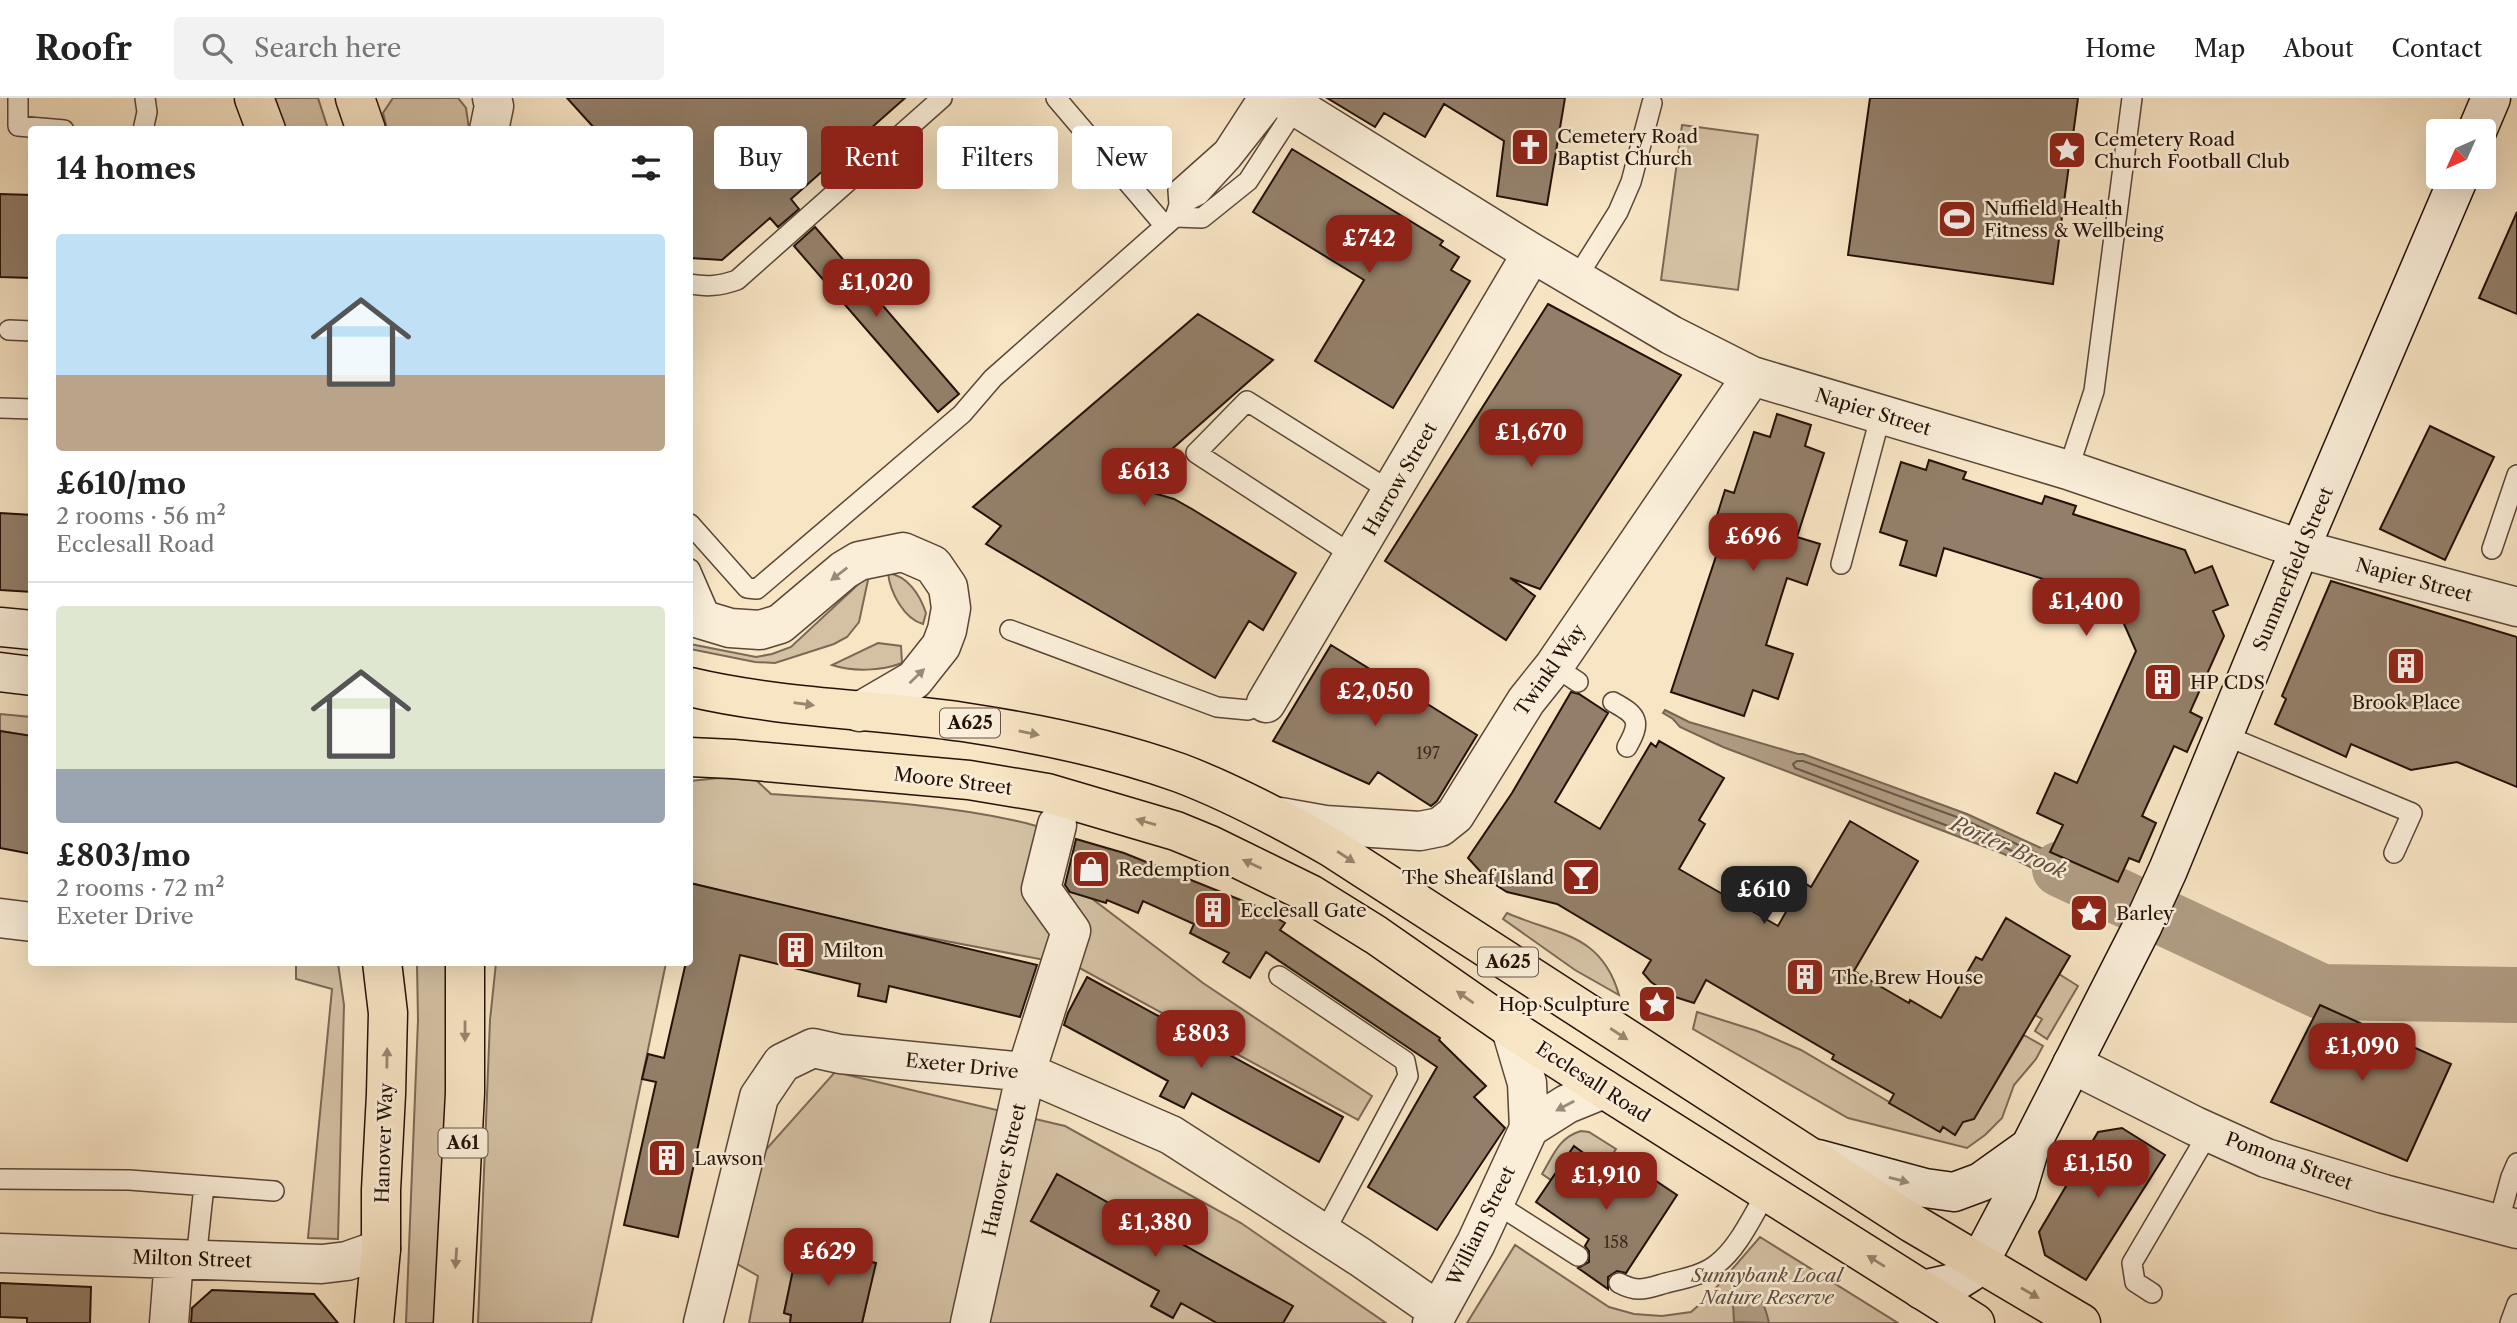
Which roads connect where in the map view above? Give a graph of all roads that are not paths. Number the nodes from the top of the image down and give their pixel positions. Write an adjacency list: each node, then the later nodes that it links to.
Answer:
1 (18, 98): 20 (lane)
2 (145, 98): 15 (lane)
3 (254, 98): 16 (main road)
4 (355, 98): 17 (main road)
5 (378, 98): 18 (street)
6 (492, 98): 19 (street)
7 (942, 98): 25 (lane)
8 (1056, 98): 22 (lane)
9 (1257, 98): 22 (lane)
10 (2132, 98): 32 (lane)
11 (2491, 98): 14 (street)
12 (1286, 101): 22 (lane); 23 (street, Napier Street)
13 (1652, 103): 24 (lane)
14 (2482, 119)
15 (144, 126)
16 (264, 126)
17 (366, 126)
18 (369, 126)
19 (490, 126)
20 (28, 127)
21 (2454, 189): 36 (street, Summerfield Street)
22 (1173, 216): 35 (lane)
23 (1532, 253): 24 (street, Napier Street); 34 (street, Harrow Street)
24 (1576, 279): 28 (street, Napier Street)
25 (693, 285)
26 (9, 330): 27 (lane)
27 (28, 331)
28 (1752, 376): 31 (street, Napier Street); 55 (street, Twinkl Way)
29 (0, 408): 30 (lane)
30 (28, 409)
31 (1881, 414): 32 (street, Napier Street); 39 (lane)
32 (2068, 470): 36 (street, Napier Street)
33 (2517, 475): 37 (lane)
34 (1392, 492): 38 (street, Harrow Street); 38 (lane)
35 (693, 527)
36 (2300, 549): 41 (street, Napier Street); 52 (street, Summerfield Street)
37 (2492, 549)
38 (1354, 556): 50 (street, Harrow Street)
39 (1840, 564)
40 (693, 593): 42 (lane)
41 (2517, 607)
42 (696, 617): 51 (street, one-way to 42)
43 (0, 627): 44 (street)
44 (28, 630)
45 (1010, 630): 50 (lane)
46 (0, 672): 47 (street)
47 (28, 676)
48 (693, 687): 51 (main road, A625, one-way to 51)
49 (1613, 702): 53 (lane)
50 (1266, 703)
51 (859, 712): 55 (main road, A625, one-way to 55)
52 (2224, 735): 58 (lane); 65 (street, Summerfield Street)
53 (1627, 747)
54 (693, 757): 57 (main road, Moore Street / A625, one-way to 54)
55 (1278, 817): 71 (main road, A625, one-way to 71)
56 (1057, 825): 66 (street, Hanover Street)
57 (1210, 845): 64 (main road, Ecclesall Road / A625, one-way to 57)
58 (2394, 853)
59 (0, 918): 60 (street)
60 (28, 922)
61 (382, 966): 81 (main road, Hanover Way, one-way to 61)
62 (466, 966): 92 (main road, A61, one-way to 92)
63 (1279, 976): 79 (lane)
64 (1511, 1029): 67 (main road, Ecclesall Road / A625); 68 (street, William Street)
65 (2072, 1063): 69 (street, Pomona Street); 70 (street, Summerfield Street)
66 (1026, 1072): 79 (street, Exeter Drive); 93 (street, Exeter Drive); 94 (street, Hanover Street)
67 (1604, 1089): 68 (street, one-way to 68); 76 (main road, Ecclesall Road / A625)
68 (1529, 1128): 77 (street, William Street)
69 (2209, 1132): 78 (street, Pomona Street); 87 (lane)
70 (2030, 1147): 71 (street, Summerfield Street, one-way to 70); 84 (street, Summerfield Street)
71 (1809, 1156): 84 (main road, A625)
72 (2515, 1173): 78 (lane)
73 (0, 1179): 74 (lane)
74 (204, 1186): 75 (lane); 83 (lane)
75 (274, 1191)
76 (1767, 1192): 85 (lane); 86 (main road, Ecclesall Road / A625, one-way to 76)
77 (1495, 1203): 82 (lane); 89 (street, William Street)
78 (2507, 1226)
79 (1324, 1233): 89 (street, Exeter Drive)
80 (0, 1253): 83 (street, Milton Street)
81 (364, 1255): 83 (street, Milton Street); 91 (main road, Hanover Way)
82 (1578, 1256)
83 (185, 1259): 90 (street)
84 (1979, 1263): 86 (street, Summerfield Street); 96 (main road, A625, one-way to 96)
85 (1619, 1283)
86 (1922, 1290): 95 (main road, Ecclesall Road / A625)
87 (2152, 1293)
88 (2517, 1304): 97 (lane)
89 (1435, 1317)
90 (169, 1323)
91 (374, 1323)
92 (453, 1323)
93 (703, 1323)
94 (970, 1323)
95 (1975, 1323)
96 (2081, 1323)
97 (2510, 1323)

